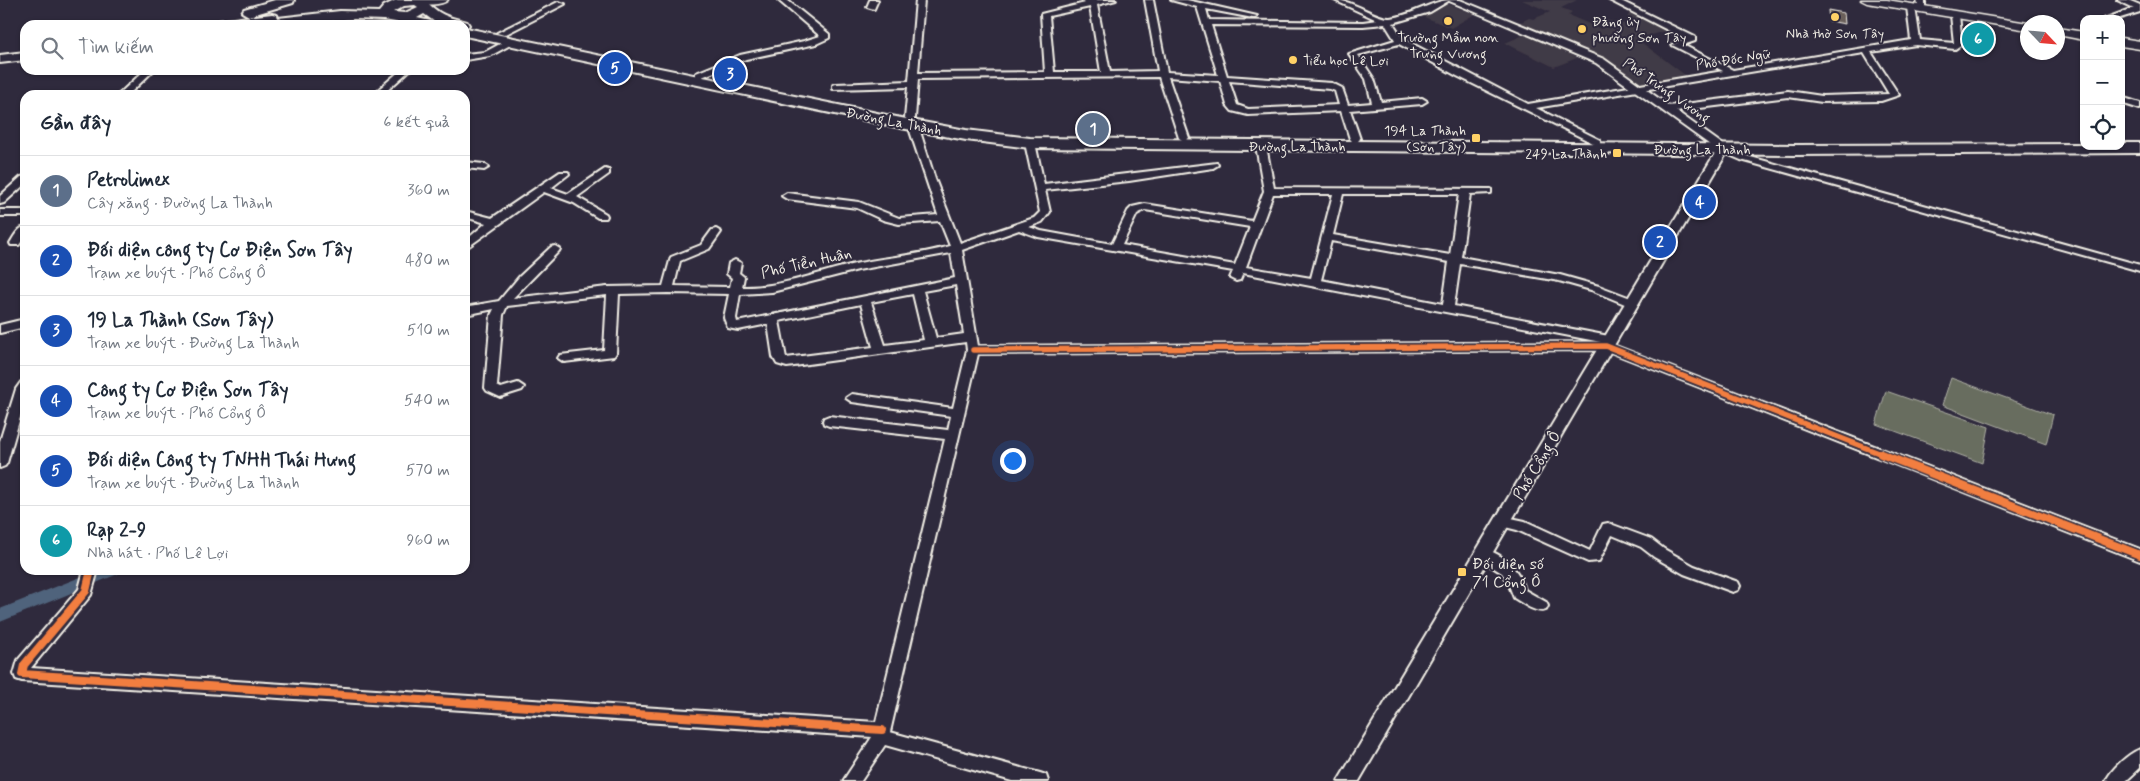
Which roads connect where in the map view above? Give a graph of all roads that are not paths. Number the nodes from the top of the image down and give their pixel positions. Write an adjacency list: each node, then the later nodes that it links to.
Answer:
1 (288, 0): 25 (highway)
2 (303, 0): 26 (highway)
3 (444, 0): 16 (main road)
4 (782, 0): 54 (street)
5 (920, 0): 58 (street)
6 (1112, 0): 17 (street)
7 (1149, 0): 51 (street)
8 (1175, 0): 20 (street)
9 (1338, 0): 32 (street)
10 (1446, 0): 32 (street)
11 (1452, 0): 60 (street, Phố Trưng Vương)
12 (1613, 0): 50 (street)
13 (1867, 0): 15 (main road)
14 (2121, 0): 22 (street)
15 (1880, 1): 19 (main road)
16 (418, 2): 21 (highway); 30 (highway, Đường La Thành)
17 (1089, 2): 55 (street); 56 (street)
18 (561, 4): 39 (street)
19 (1918, 5): 23 (main road); 41 (street)
20 (1201, 7): 31 (street); 33 (street)
21 (392, 8): 27 (highway); 28 (highway); 29 (highway)
22 (2140, 8): 24 (street)
23 (1955, 15): 34 (main road); 41 (street, Phố Đốc Ngữ)
24 (2120, 15)
25 (222, 20)
26 (239, 20)
27 (259, 20)
28 (302, 20)
29 (420, 20)
30 (442, 20)
31 (1205, 22): 33 (street); 57 (street)
32 (1388, 22): 33 (street); 40 (street)
33 (1289, 23)
34 (2020, 26)
35 (470, 27): 39 (highway, Đường La Thành)
36 (470, 33): 39 (highway, Đường La Thành)
37 (2065, 33): 38 (main road)
38 (2080, 35)
39 (506, 37): 47 (street); 54 (highway, Đường La Thành); 70 (highway, Đường La Thành)
40 (1400, 41): 65 (street); 67 (street)
41 (1916, 42): 45 (street, Phố Đốc Ngữ)
42 (2125, 43): 43 (main road)
43 (2140, 45)
44 (20, 51): 46 (highway)
45 (1867, 52): 50 (street, Phố Đốc Ngữ); 69 (street)
46 (0, 54)
47 (470, 56)
48 (20, 57): 49 (highway)
49 (0, 59)
50 (1733, 73): 60 (street, Phố Đốc Ngữ)
51 (1163, 74): 56 (street); 57 (street); 71 (street)
52 (144, 75): 61 (street)
53 (400, 75): 62 (street)
54 (699, 75): 70 (highway, Đường La Thành)
55 (1050, 75): 56 (street); 58 (street)
56 (1106, 75)
57 (1223, 77): 68 (street); 68 (street)
58 (913, 80): 59 (street); 70 (street)
59 (836, 87)
60 (1638, 88): 67 (street, Phố Đốc Ngữ); 69 (street, Phố Trưng Vương)
61 (128, 90)
62 (383, 90)
63 (1422, 101): 65 (street)
64 (2125, 101): 66 (street)
65 (1377, 105): 68 (street)
66 (2140, 106)
67 (1526, 107): 76 (street)
68 (1346, 108): 72 (street)
69 (1668, 109): 79 (street, Phố Trưng Vương)
70 (911, 121): 71 (highway, Đường La Thành); 77 (highway, Đường La Thành); 100 (street)
71 (1184, 138): 72 (highway, Đường La Thành)
72 (1355, 139): 76 (highway, Đường La Thành)
73 (2080, 139): 79 (highway, Đường La Thành)
74 (2125, 139): 75 (highway)
75 (2140, 139)
76 (1597, 142): 79 (highway, Đường La Thành)
77 (1030, 143): 78 (highway, Đường La Thành); 88 (street, Phố Tiền Huân)
78 (1261, 146): 79 (highway, Đường La Thành); 89 (street)
79 (1720, 147): 80 (highway, Đường La Thành); 114 (street); 123 (street, Phố Cổng Ô)
80 (2140, 148)
81 (1213, 165): 88 (street)
82 (470, 166): 83 (street)
83 (484, 167)
84 (605, 172): 94 (street)
85 (564, 174): 87 (street)
86 (20, 183): 95 (street)
87 (542, 188): 94 (street); 101 (street)
88 (1040, 188): 103 (street, Phố Tiền Huân)
89 (1269, 191): 90 (street); 102 (street)
90 (1339, 191): 91 (street); 106 (street)
91 (1464, 191): 92 (street); 112 (street)
92 (1487, 191)
93 (787, 196): 100 (street)
94 (569, 198): 99 (street)
95 (0, 201)
96 (0, 213): 97 (street)
97 (20, 213)
98 (470, 215): 101 (street)
99 (602, 216)
100 (944, 217): 111 (street)
101 (494, 222): 107 (street)
102 (1256, 225): 109 (street); 115 (street)
103 (1018, 226): 109 (street); 111 (street, Phố Tiền Huân)
104 (716, 232): 118 (street)
105 (20, 236): 108 (street)
106 (1327, 236): 112 (street); 117 (street)
107 (470, 242)
108 (15, 243)
109 (1116, 247): 115 (street)
110 (555, 248): 124 (street)
111 (956, 248): 116 (street); 121 (street, Phố Tiền Huân)
112 (1455, 259): 123 (street); 125 (street)
113 (735, 263): 121 (street)
114 (2140, 268)
115 (1238, 274): 117 (street)
116 (962, 280): 120 (street); 131 (street)
117 (1315, 282): 125 (street)
118 (668, 289): 119 (street, Phố Tiền Huân); 121 (street, Phố Tiền Huân)
119 (613, 290): 124 (street, Phố Tiền Huân); 134 (street)
120 (917, 290): 122 (street); 130 (street)
121 (735, 291): 127 (street)
122 (865, 300): 127 (street); 133 (street)
123 (1632, 303): 132 (street, Phố Cổng Ô)
124 (501, 304): 126 (street, Phố Tiền Huân); 135 (street)
125 (1448, 308): 132 (street)
126 (470, 309)
127 (773, 319): 133 (street)
128 (20, 324): 129 (street)
129 (0, 328)
130 (931, 342): 131 (street); 133 (street)
131 (972, 343): 132 (street); 138 (street)
132 (1608, 343): 142 (street, Phố Cổng Ô); 144 (street)
133 (880, 350)
134 (564, 358)
135 (518, 387)
136 (20, 396): 141 (street)
137 (852, 398): 138 (street)
138 (958, 412): 140 (street)
139 (829, 421): 140 (street)
140 (953, 435): 148 (street)
141 (0, 463)
142 (1502, 521): 143 (street, Phố Cổng Ô); 146 (street)
143 (1483, 554): 147 (street); 152 (street, Phố Cổng Ô)
144 (2140, 556)
145 (90, 575): 148 (street)
146 (1733, 586)
147 (1541, 606)
148 (881, 733): 150 (street); 151 (street)
149 (2140, 757): 153 (street)
150 (851, 781)
151 (1040, 781)
152 (1348, 781)
153 (2114, 781)

